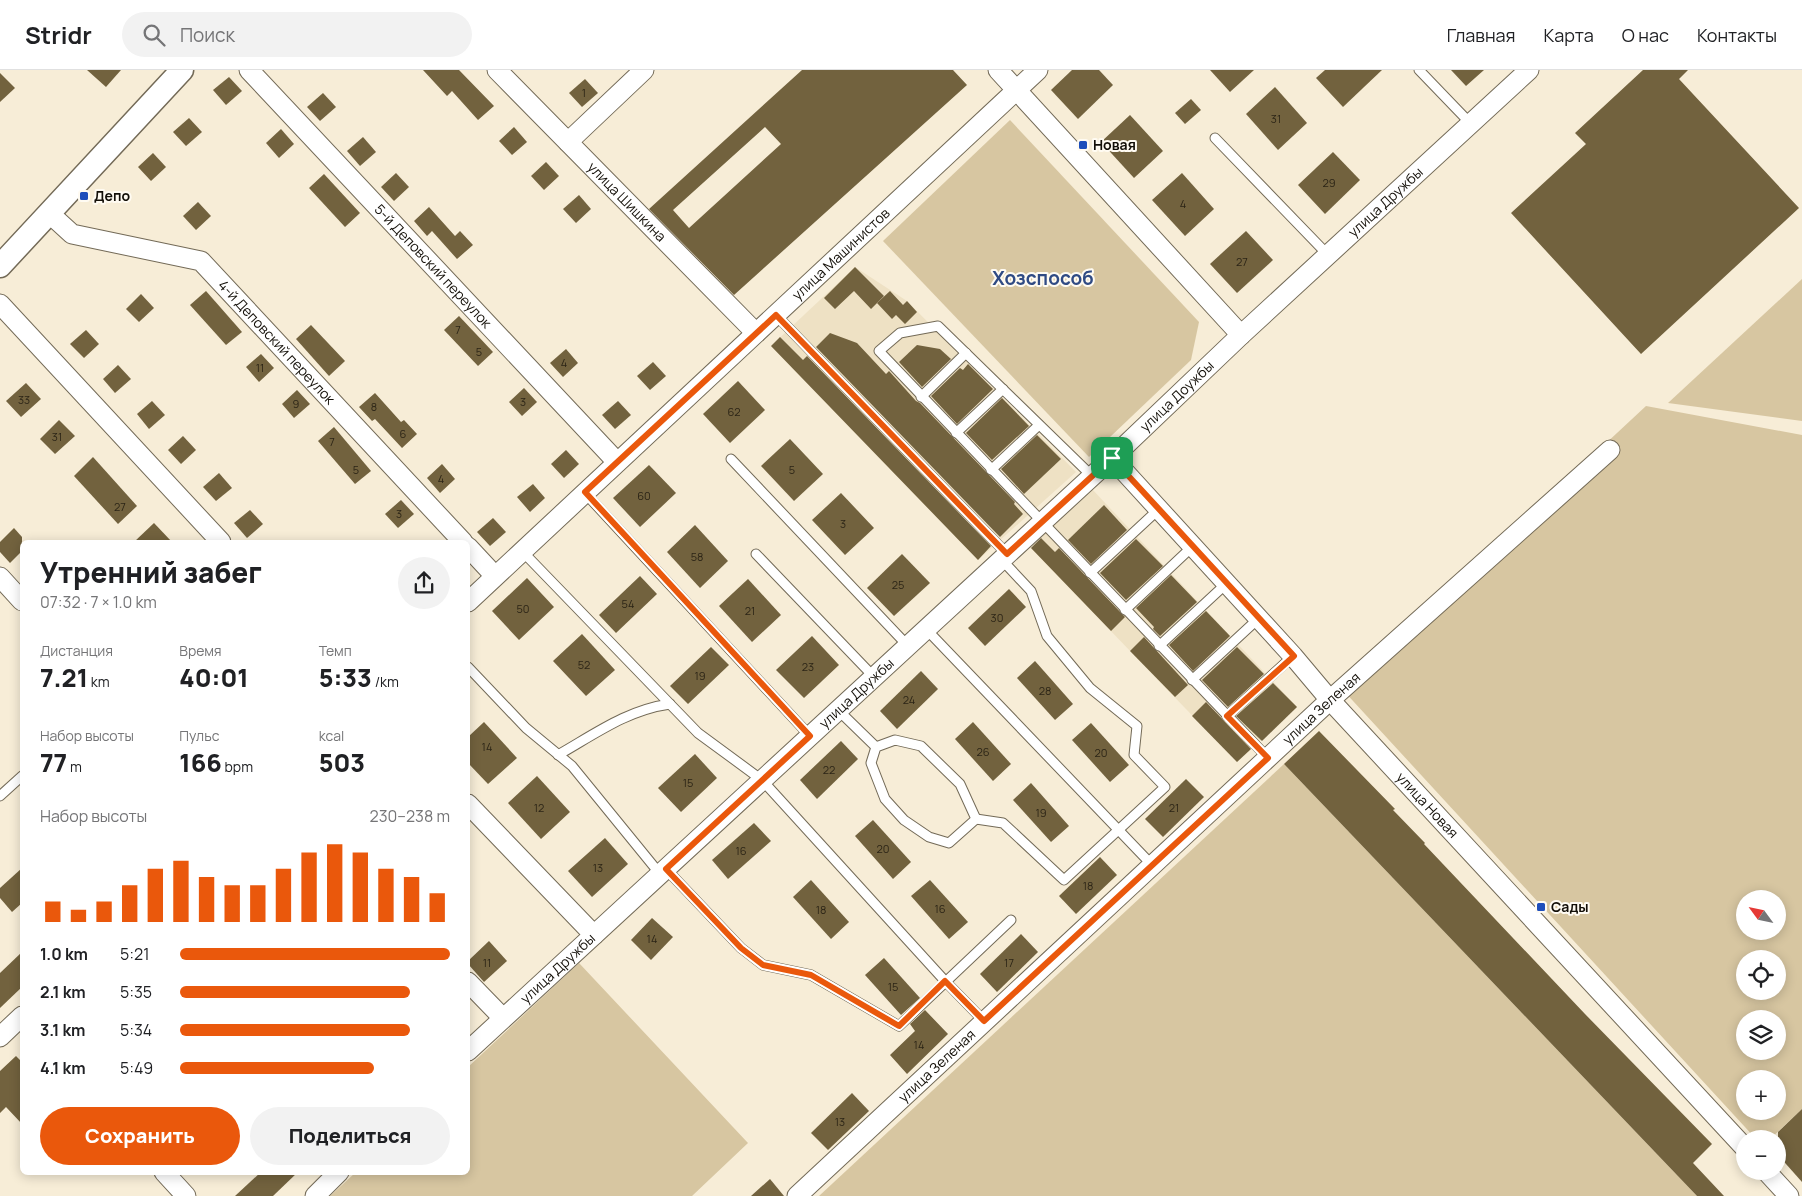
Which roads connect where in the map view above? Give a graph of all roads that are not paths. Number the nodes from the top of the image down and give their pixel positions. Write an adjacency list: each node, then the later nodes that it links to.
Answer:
1 (182, 70): 13 (street)
2 (250, 70): 28 (street, 5-й Деповский переулок)
3 (498, 70): 12 (street, улица Шишкина)
4 (644, 70): 12 (street)
5 (998, 70): 9 (street)
6 (1038, 70): 9 (street, улица Машинистов)
7 (1418, 70): 10 (lane)
8 (1529, 70): 10 (street, улица Дружбы)
9 (1017, 90): 17 (street, улица Машинистов); 19 (street)
10 (1471, 124): 14 (street, улица Дружбы)
11 (1215, 138): 14 (lane)
12 (568, 142): 18 (street, улица Шишкина)
13 (49, 213): 15 (street); 35 (street, 4-й Деповский переулок)
14 (1328, 255): 19 (street, улица Дружбы)
15 (0, 266)
16 (0, 304): 34 (street)
17 (776, 315): 18 (street, улица Машинистов); 40 (lane)
18 (756, 333): 28 (street, улица Машинистов)
19 (1241, 335): 26 (street, улица Доужбы)
20 (966, 354): 21 (lane); 22 (lane); 22 (lane)
21 (1003, 389): 23 (lane); 24 (lane)
22 (921, 397): 24 (lane)
23 (1039, 425): 29 (lane); 30 (lane)
24 (956, 433): 29 (lane)
25 (1610, 450): 56 (street, улица Зеленая)
26 (1112, 458): 30 (street, улица Дружбы); 32 (street, улица Новая)
27 (731, 459): 50 (lane)
28 (617, 462): 31 (street, улица Машинистов)
29 (991, 470): 33 (lane)
30 (1092, 476): 33 (street, улица Дружбы)
31 (585, 492): 38 (street, улица Машинистов); 60 (lane)
32 (1159, 509): 36 (street, улица Новая); 41 (lane)
33 (1042, 523): 40 (street, улица Дружбы); 41 (lane)
34 (219, 540)
35 (461, 540)
36 (1193, 546): 44 (street, улица Новая); 47 (lane)
37 (470, 549): 42 (street)
38 (522, 551): 42 (street, улица Машинистов); 57 (lane)
39 (756, 554): 54 (lane)
40 (1005, 557): 49 (street, улица Дружбы); 69 (lane)
41 (1090, 573): 47 (lane)
42 (495, 576): 46 (street, улица Машинистов)
43 (0, 577): 45 (street)
44 (1227, 583): 48 (street, улица Новая); 51 (lane)
45 (20, 599)
46 (470, 600)
47 (1125, 610): 51 (lane)
48 (1259, 618): 52 (street, улица Новая); 55 (lane)
49 (926, 629): 50 (street, улица Дружбы); 69 (lane)
50 (908, 646): 54 (street, улица Дружбы)
51 (1159, 646): 55 (lane)
52 (1294, 656): 56 (street, улица Новая); 59 (lane)
53 (470, 669): 62 (lane)
54 (874, 677): 58 (street, улица Дружбы)
55 (1192, 680): 59 (lane)
56 (1330, 700): 63 (street, улица Зеленая); 81 (street, улица Новая)
57 (670, 704): 62 (lane); 65 (lane)
58 (838, 710): 60 (street, улица Дружбы); 61 (lane)
59 (1227, 716): 63 (lane)
60 (810, 736): 65 (street, улица Дружбы)
61 (876, 747): 68 (lane); 68 (lane)
62 (558, 755): 71 (lane)
63 (1268, 758): 70 (street, улица Зеленая)
64 (20, 778): 66 (lane)
65 (762, 780): 71 (street, улица Дружбы); 74 (lane)
66 (0, 796)
67 (470, 806): 73 (street)
68 (976, 819): 69 (lane)
69 (1118, 830): 70 (lane)
70 (1153, 866): 78 (street, улица Зеленая)
71 (663, 871): 73 (street, улица Дружбы); 74 (lane)
72 (1011, 920): 74 (lane)
73 (594, 935): 76 (street, улица Дружбы)
74 (945, 981): 78 (lane)
75 (470, 984): 76 (street)
76 (503, 1018): 80 (street, улица Дружбы)
77 (20, 1020): 79 (street)
78 (984, 1021): 87 (street, улица Зеленая)
79 (0, 1037)
80 (470, 1049)
81 (1736, 1138)
82 (167, 1175): 85 (street)
83 (336, 1175): 86 (street)
84 (1774, 1180): 88 (street)
85 (186, 1196)
86 (315, 1196)
87 (796, 1196)
88 (1789, 1196)

